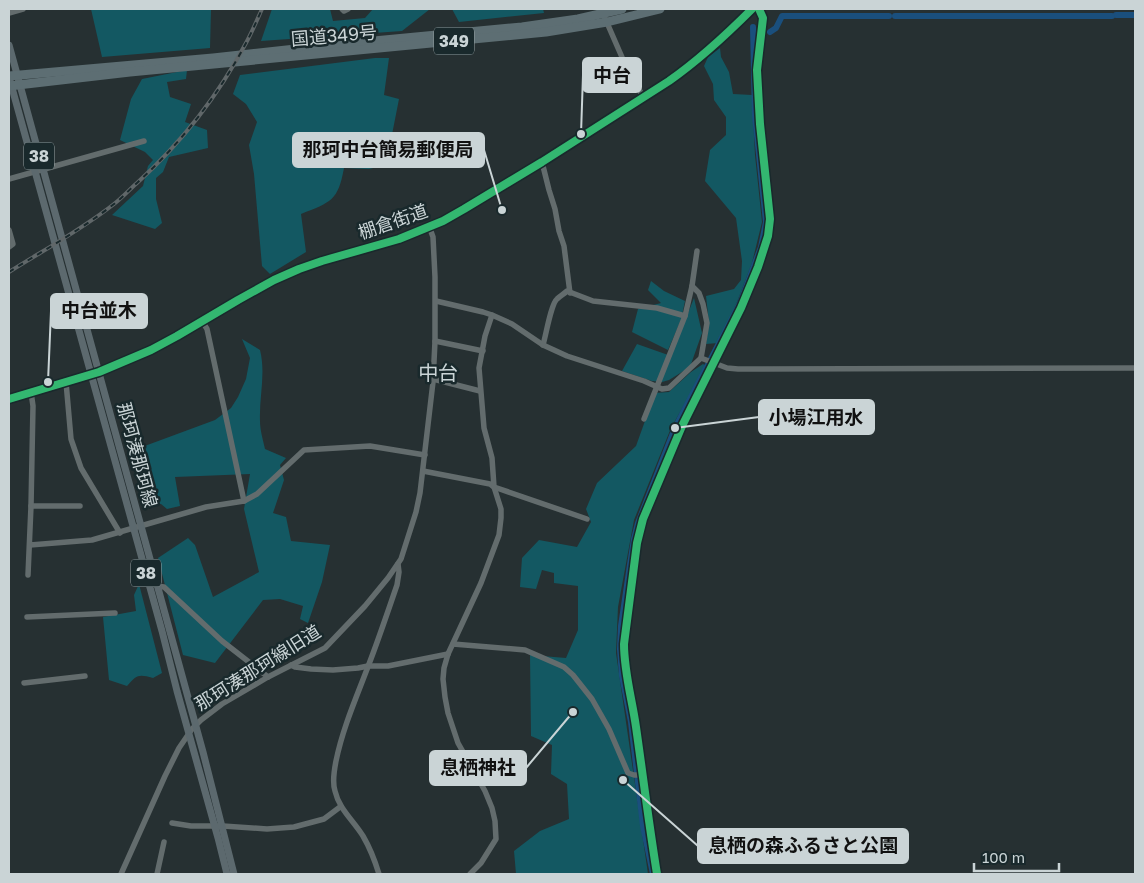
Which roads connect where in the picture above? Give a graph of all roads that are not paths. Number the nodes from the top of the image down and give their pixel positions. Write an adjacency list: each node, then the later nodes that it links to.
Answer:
1 (19, 9): 9 (street)
2 (342, 9): 3 (street)
3 (348, 9)
4 (622, 9): 8 (highway, 国道349号 / 349)
5 (660, 9): 10 (highway, 国道349号 / 349)
6 (752, 9): 14 (street, 棚倉街道)
7 (759, 9): 33 (street)
8 (602, 11): 10 (street); 12 (highway, 国道349号 / 349)
9 (9, 13)
10 (607, 22): 12 (highway, 国道349号 / 349); 14 (street)
11 (9, 45): 13 (main road, 那珂湊那珂線 / 38)
12 (247, 57): 13 (highway, 国道349号 / 349)
13 (13, 81): 17 (main road, 那珂湊那珂線 / 38)
14 (644, 98): 16 (street, 棚倉街道)
15 (144, 141): 17 (street)
16 (542, 162): 19 (street, 棚倉街道); 25 (street)
17 (39, 171): 18 (street); 23 (main road, 那珂湊那珂線 / 38)
18 (9, 179)
19 (429, 226): 26 (street, 那珂湊那珂線旧道); 29 (street, 棚倉街道)
20 (9, 230): 21 (street)
21 (9, 247)
22 (697, 251): 24 (street)
23 (62, 255): 35 (main road, 那珂湊那珂線 / 38); 36 (main road, 那珂湊那珂線 / 38)
24 (692, 286): 28 (street); 33 (street)
25 (570, 293): 28 (street); 31 (street)
26 (436, 301): 27 (street); 30 (street, 那珂湊那珂線旧道)
27 (492, 315): 31 (street); 32 (street)
28 (684, 316): 39 (street)
29 (202, 321): 35 (street, 棚倉街道); 47 (street)
30 (435, 341): 32 (street); 37 (street, 那珂湊那珂線旧道)
31 (543, 345): 39 (street)
32 (482, 351): 40 (street)
33 (708, 361): 34 (street); 39 (street); 68 (street)
34 (1135, 368)
35 (99, 372): 36 (street, 棚倉街道); 51 (main road, 那珂湊那珂線 / 38)
36 (91, 374): 38 (street, 棚倉街道); 51 (main road, 那珂湊那珂線 / 38)
37 (433, 379): 40 (street); 44 (street, 那珂湊那珂線旧道)
38 (66, 382): 41 (street, 棚倉街道); 52 (street)
39 (656, 387): 43 (street)
40 (480, 390): 46 (street)
41 (31, 392): 42 (street, 棚倉街道); 48 (street)
42 (9, 399)
43 (644, 419)
44 (425, 455): 45 (street, 那珂湊那珂線旧道); 47 (street)
45 (423, 471): 46 (street); 54 (street, 那珂湊那珂線旧道)
46 (494, 487): 50 (street); 59 (street)
47 (244, 500): 51 (street)
48 (31, 506): 49 (street); 53 (street)
49 (80, 506)
50 (587, 519)
51 (137, 527): 52 (street); 56 (main road, 那珂湊那珂線 / 38); 67 (main road, 那珂湊那珂線 / 38)
52 (120, 533): 53 (street)
53 (30, 545): 55 (street)
54 (398, 564): 61 (street, 那珂湊那珂線旧道); 62 (street)
55 (28, 575)
56 (157, 586): 64 (street); 66 (main road, 那珂湊那珂線 / 38)
57 (115, 613): 58 (street)
58 (27, 617)
59 (453, 644): 60 (street); 68 (street)
60 (448, 654): 62 (street); 78 (street)
61 (291, 666): 62 (street); 64 (street, 那珂湊那珂線旧道)
62 (368, 666): 69 (street)
63 (86, 676): 65 (street)
64 (268, 678): 66 (street, 那珂湊那珂線旧道)
65 (24, 683)
66 (195, 726): 67 (street, 那珂湊那珂線旧道); 71 (main road, 那珂湊那珂線 / 38)
67 (189, 733): 71 (main road, 那珂湊那珂線 / 38); 73 (street, 那珂湊那珂線旧道)
68 (638, 775): 79 (street)
69 (340, 807): 71 (street); 77 (street)
70 (172, 823): 71 (street)
71 (219, 826): 75 (main road, 那珂湊那珂線 / 38); 76 (main road, 那珂湊那珂線 / 38)
72 (164, 842): 74 (street)
73 (121, 874)
74 (157, 874)
75 (227, 874)
76 (234, 874)
77 (379, 874)
78 (470, 874)
79 (657, 874)

